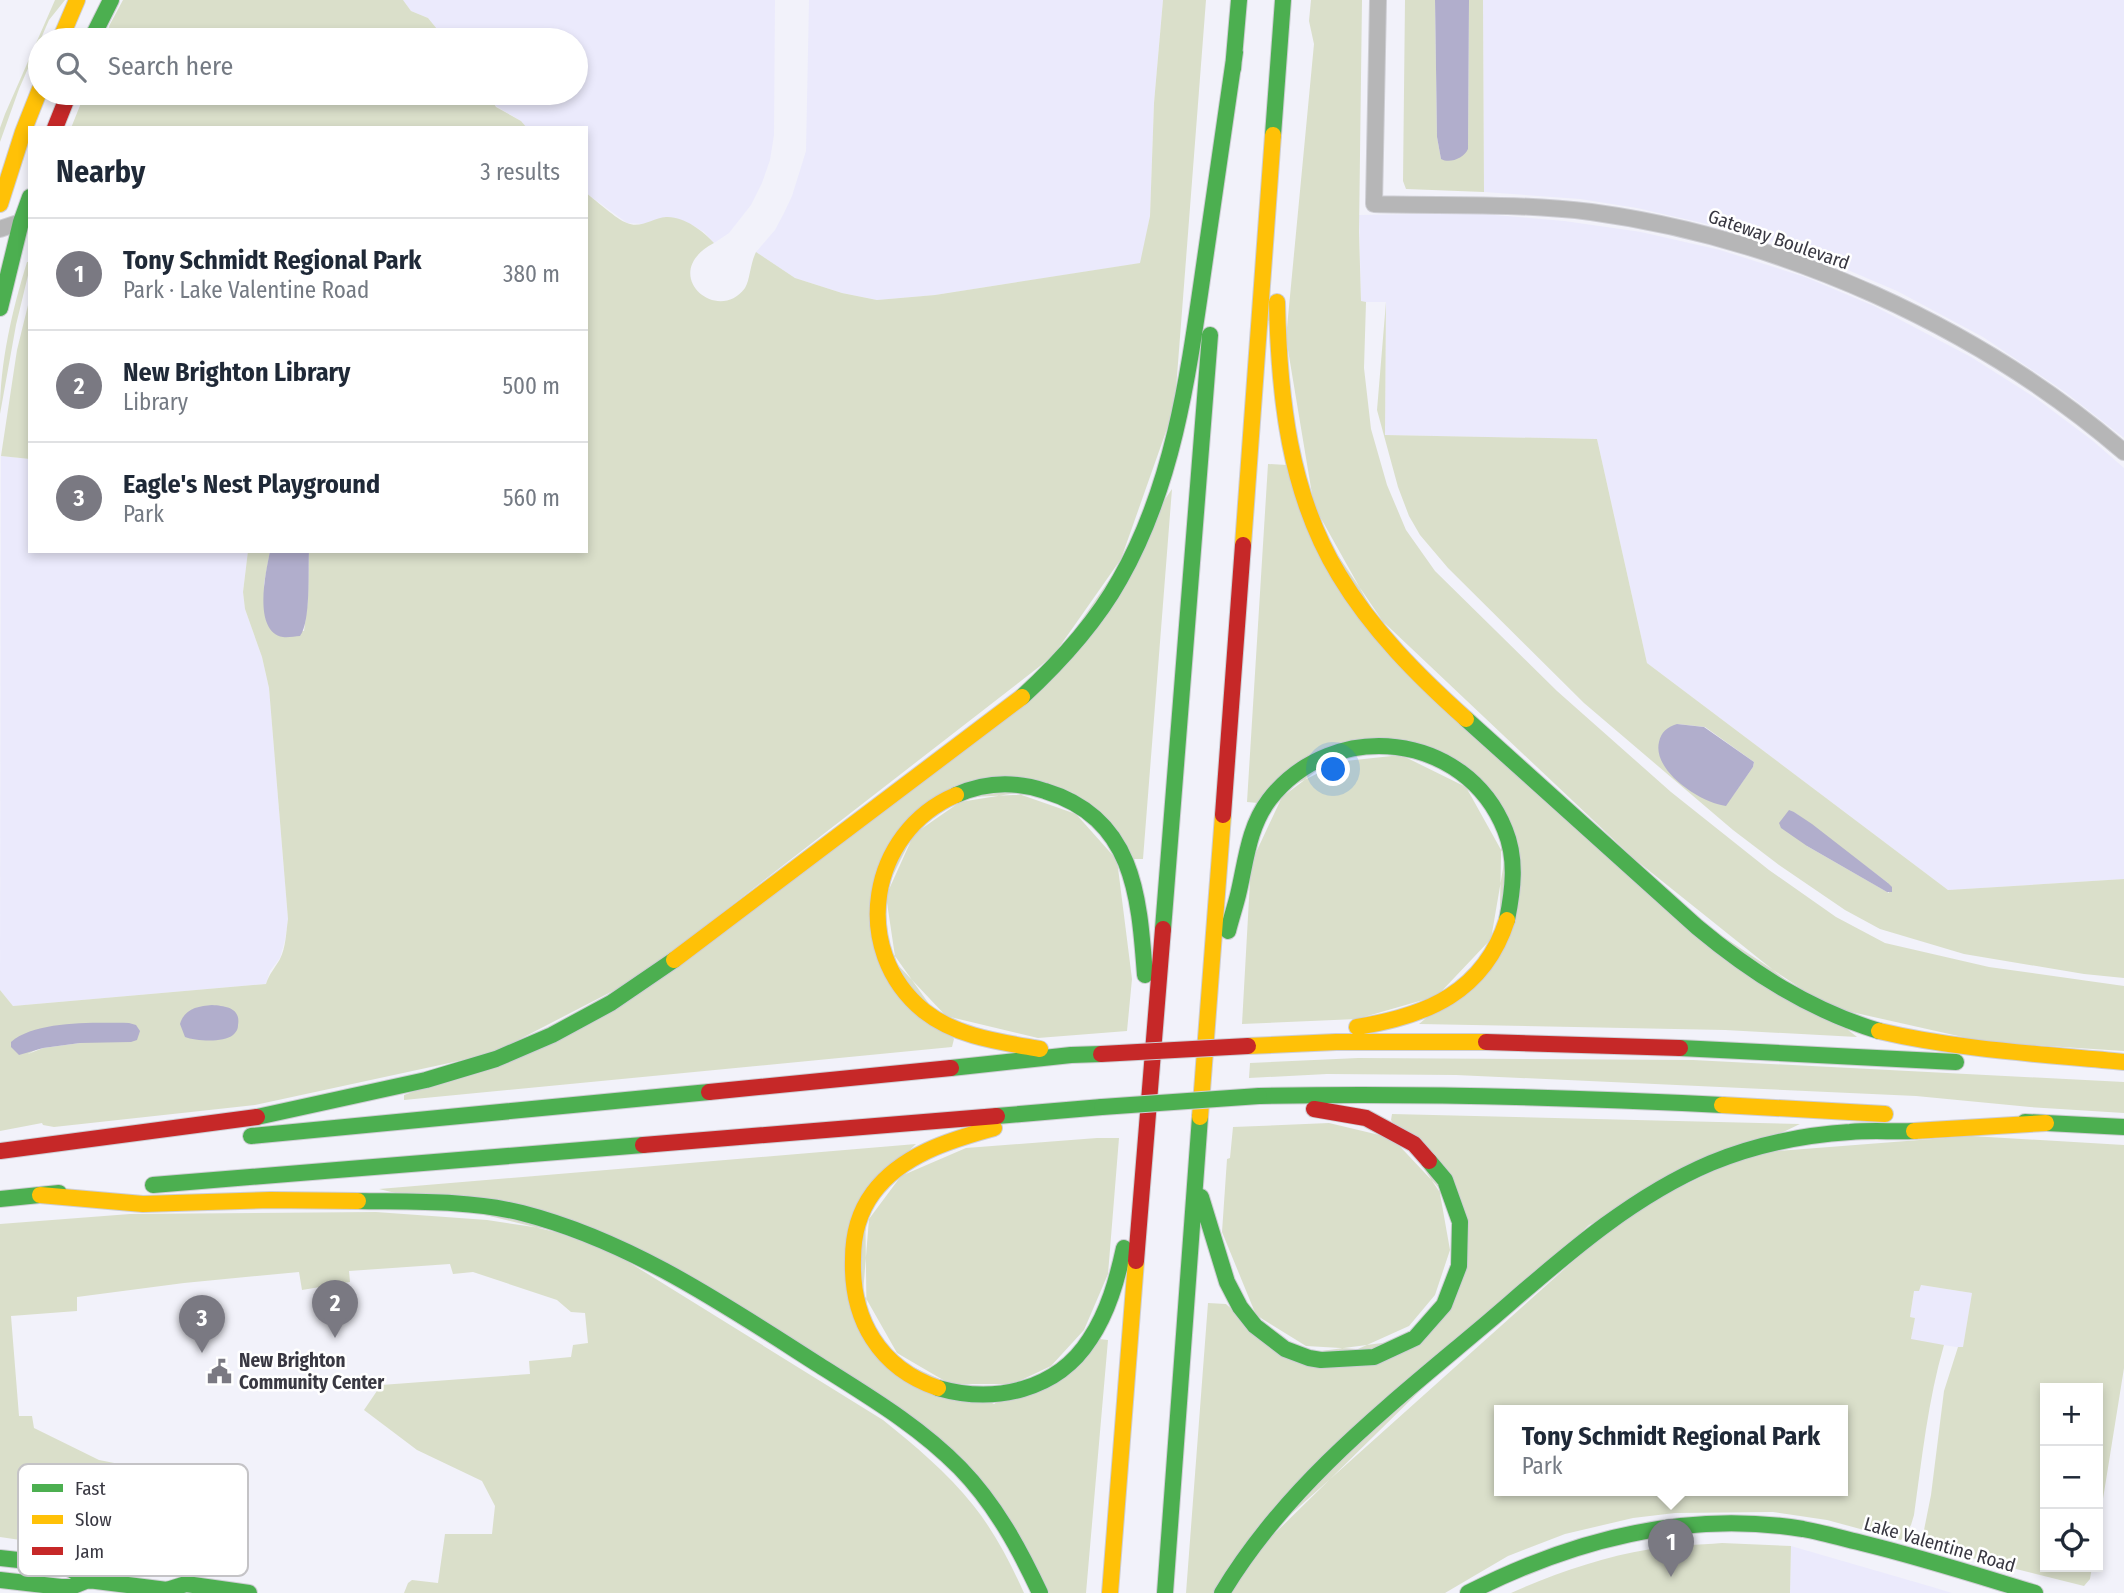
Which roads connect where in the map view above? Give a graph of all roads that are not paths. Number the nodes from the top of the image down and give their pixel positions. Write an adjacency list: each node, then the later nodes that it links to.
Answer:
1 (77, 0): 6 (main road)
2 (111, 0): 7 (main road)
3 (1239, 0): 8 (main road)
4 (1285, 0): 18 (main road); 21 (main road)
5 (1378, 0): 17 (street, Gateway Boulevard)
6 (65, 28)
7 (97, 28)
8 (1235, 52): 23 (main road); 31 (main road)
9 (34, 105): 13 (main road)
10 (64, 105): 11 (main road)
11 (56, 126)
12 (28, 203): 14 (main road)
13 (0, 205): 14 (street)
14 (21, 222): 15 (street); 16 (main road)
15 (0, 229)
16 (0, 308)
17 (2124, 452)
18 (1210, 999): 19 (main road); 33 (main road)
19 (1289, 1044): 20 (main road, bridge); 22 (main road)
20 (1071, 1055): 23 (main road); 29 (main road)
21 (2124, 1062)
22 (2124, 1071)
23 (1152, 1073): 28 (main road)
24 (1259, 1096): 25 (main road, bridge); 26 (main road); 33 (main road)
25 (1052, 1111): 28 (main road); 34 (main road)
26 (2046, 1123): 27 (main road); 46 (main road)
27 (2124, 1127)
28 (1147, 1131): 44 (main road)
29 (241, 1137)
30 (199, 1140): 32 (main road)
31 (0, 1151)
32 (0, 1158)
33 (1196, 1180): 45 (main road)
34 (40, 1195): 35 (main road); 43 (main road)
35 (0, 1199)
36 (0, 1558): 37 (main road)
37 (18, 1560)
38 (81, 1576): 40 (main road)
39 (0, 1580): 40 (main road)
40 (88, 1580): 41 (main road)
41 (171, 1591): 42 (main road)
42 (249, 1593)
43 (1040, 1593)
44 (1110, 1593)
45 (1165, 1593)
46 (1222, 1593)
47 (1468, 1593): 48 (main road, Lake Valentine Road)
48 (2035, 1593)

